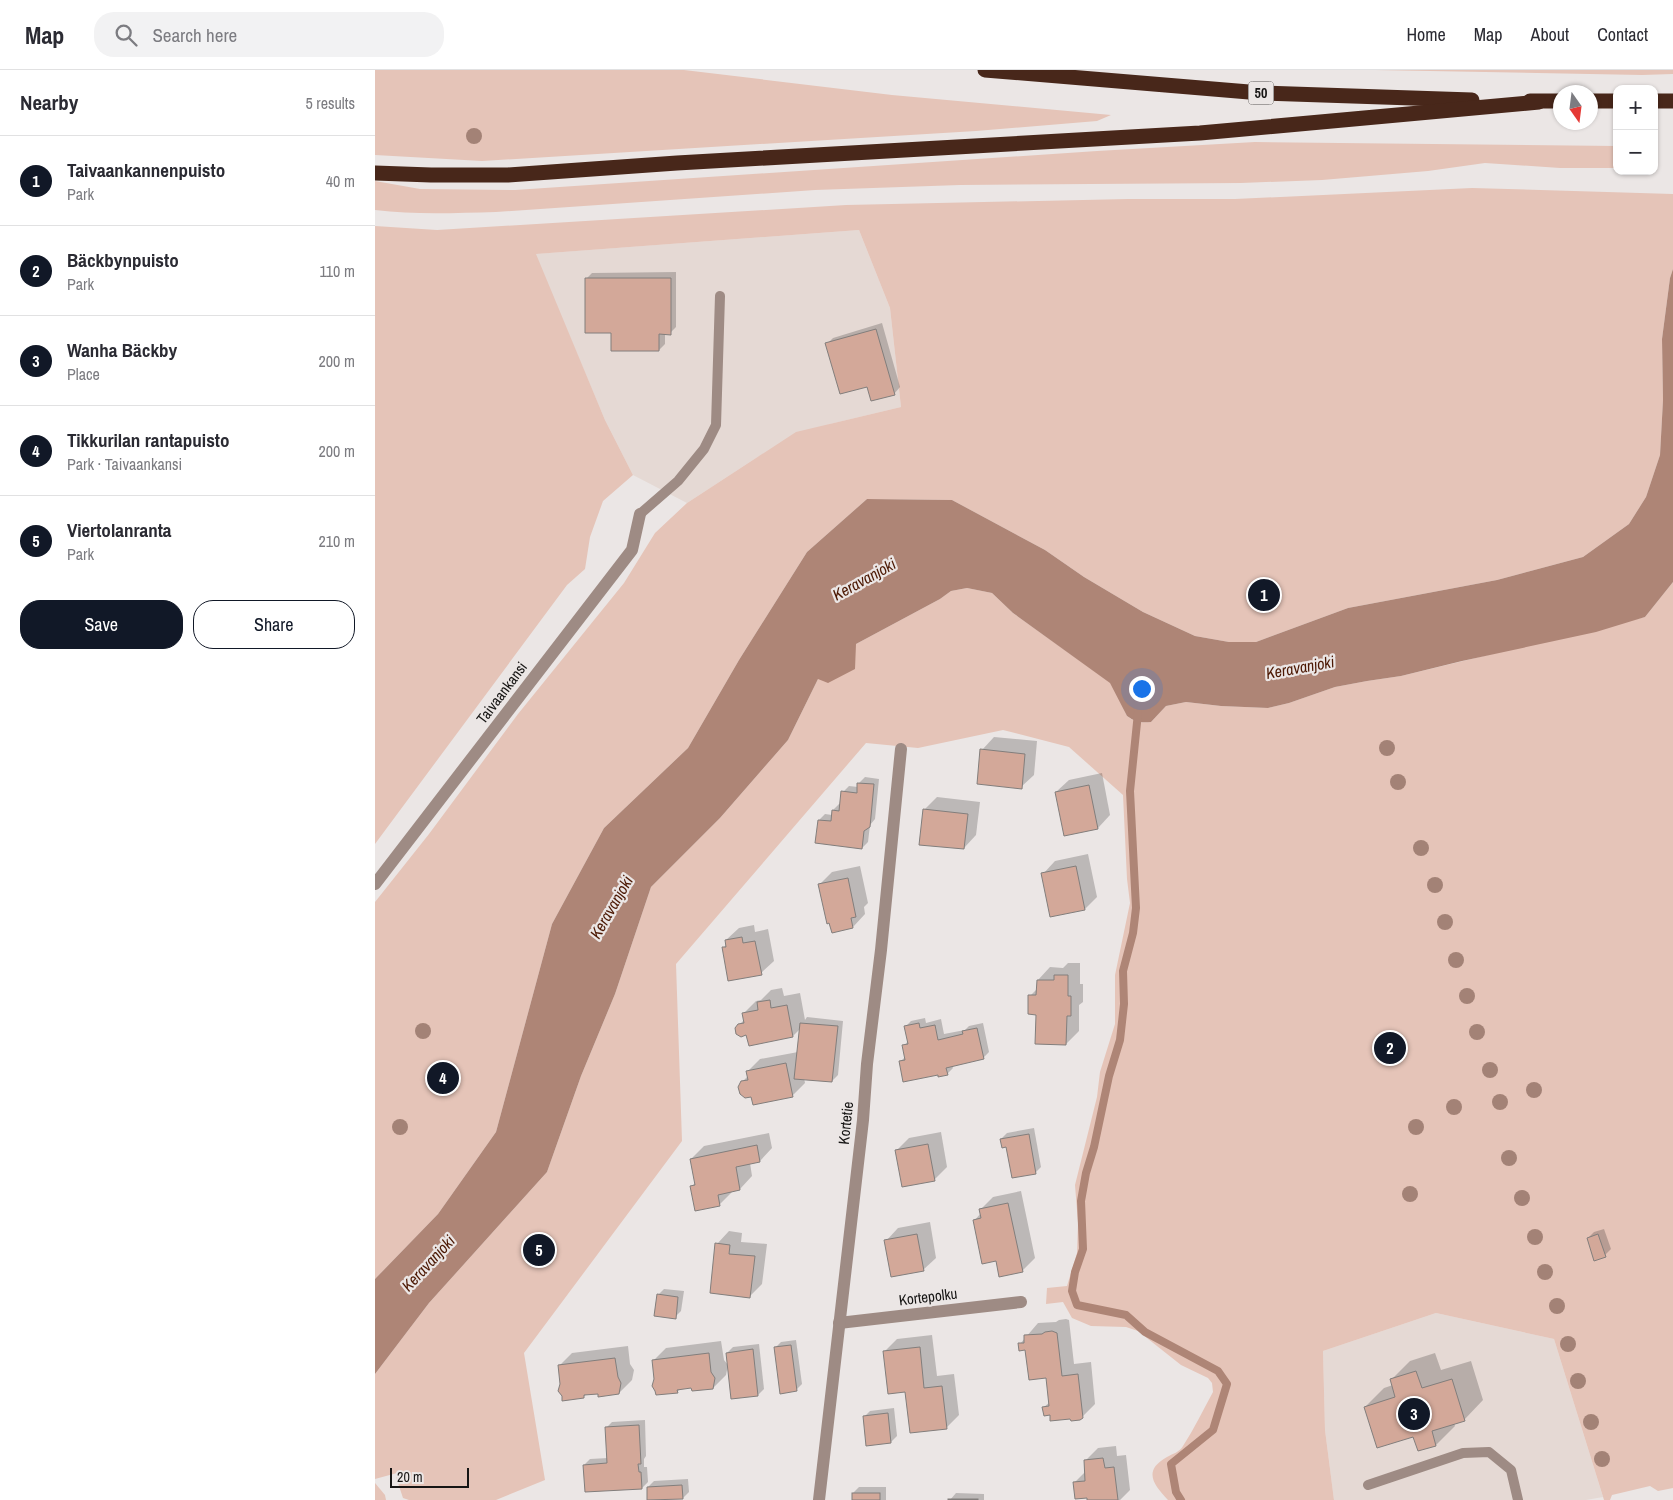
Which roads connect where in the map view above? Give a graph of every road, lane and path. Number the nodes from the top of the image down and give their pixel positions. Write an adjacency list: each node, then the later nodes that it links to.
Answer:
1 (985, 70): 7 (highway, 50)
2 (1553, 101): 7 (highway, 50)
3 (1598, 101): 4 (highway)
4 (1613, 101)
5 (1658, 101): 6 (highway)
6 (1673, 101)
7 (1539, 102): 8 (highway)
8 (375, 173)
9 (720, 296): 10 (lane)
10 (640, 514): 12 (street, Taivaankansi)
11 (901, 749): 14 (street, Kortetie)
12 (375, 884)
13 (1021, 1302): 14 (street, Kortepolku)
14 (839, 1324): 16 (street, Kortetie)
15 (1368, 1485): 17 (lane)
16 (819, 1500)
17 (1518, 1500)

